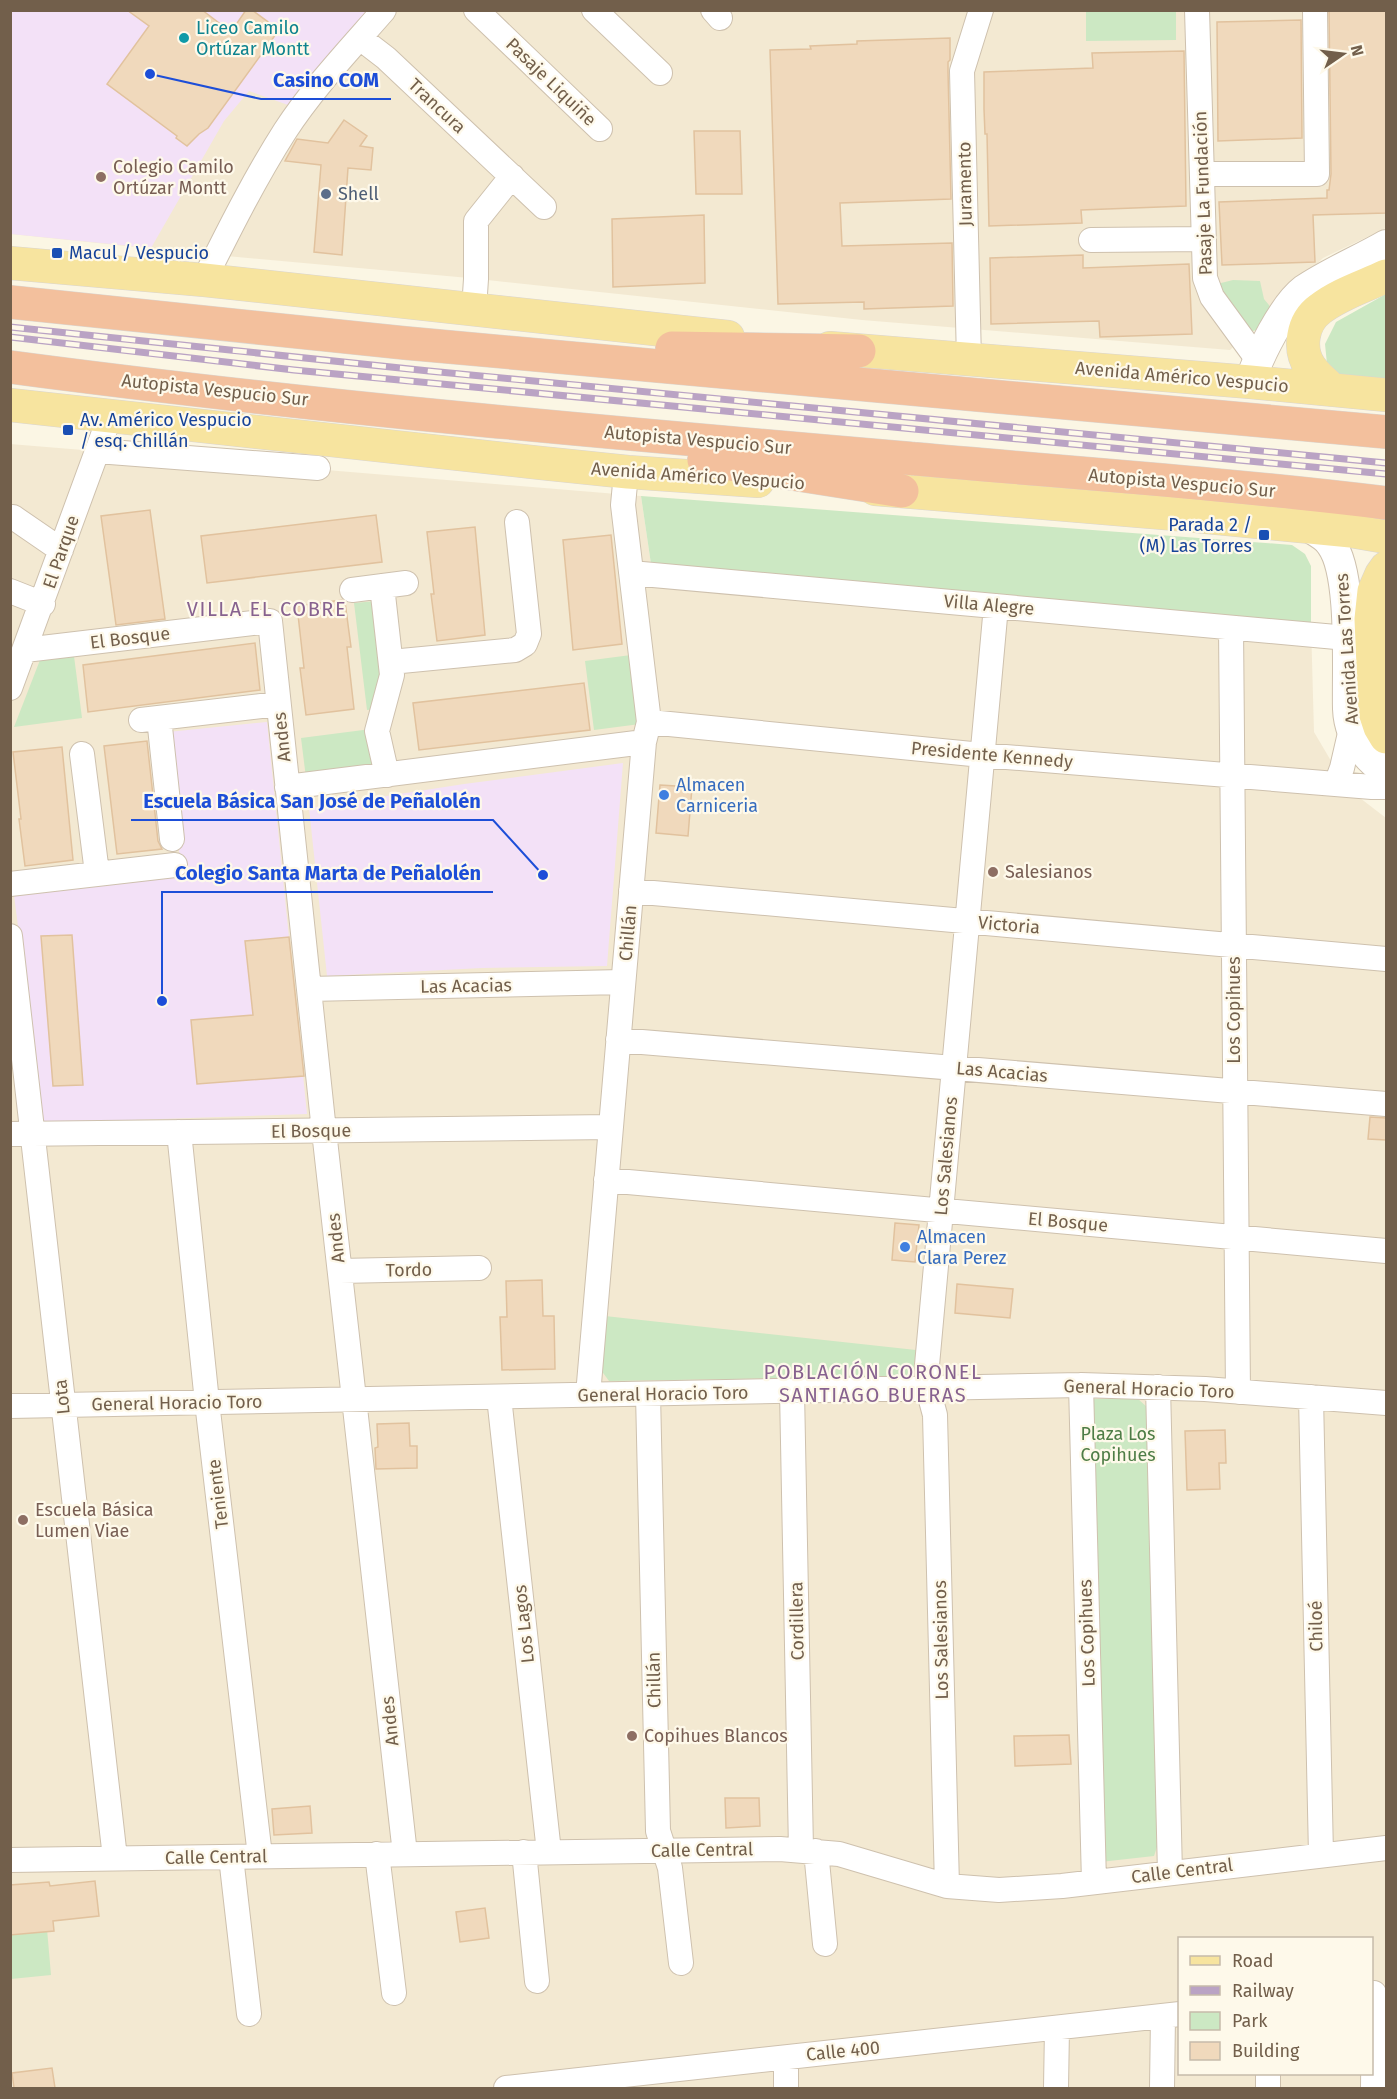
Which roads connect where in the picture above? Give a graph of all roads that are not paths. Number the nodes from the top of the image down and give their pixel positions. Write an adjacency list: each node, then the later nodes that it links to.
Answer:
1 (384, 10): 7 (street)
2 (476, 10): 9 (street, Pasaje Liquiñe)
3 (594, 10): 8 (street)
4 (981, 10): 23 (street, Juramento)
5 (1197, 10): 10 (street, Pasaje La Fundación)
6 (1315, 10): 10 (street)
7 (360, 38): 11 (street, Trancura); 18 (street)
8 (660, 73)
9 (600, 129)
10 (1203, 174): 13 (street, Pasaje La Fundación)
11 (512, 176): 12 (street, Trancura); 20 (street)
12 (544, 207)
13 (1204, 239): 14 (street); 25 (street, Pasaje La Fundación)
14 (1091, 240)
15 (1386, 245): 25 (street)
16 (10, 263): 18 (main road, Avenida Américo Vespucio)
17 (1386, 276): 26 (main road)
18 (204, 280): 20 (main road, Avenida Américo Vespucio)
19 (10, 302): 21 (highway)
20 (474, 309): 22 (main road, Avenida Américo Vespucio)
21 (405, 343): 22 (highway); 31 (highway)
22 (859, 351): 23 (main road, Avenida Américo Vespucio)
23 (969, 360): 25 (main road, Avenida Américo Vespucio)
24 (10, 367): 30 (highway, Autopista Vespucio Sur)
25 (1254, 371): 26 (main road, Avenida Américo Vespucio)
26 (1333, 390): 27 (main road, Avenida Américo Vespucio)
27 (1386, 395)
28 (10, 405): 29 (main road, Avenida Américo Vespucio)
29 (110, 416): 32 (street, El Parque); 34 (main road, Avenida Américo Vespucio)
30 (451, 416): 35 (highway); 36 (highway, Autopista Vespucio Sur)
31 (1386, 432)
32 (98, 451): 33 (street); 41 (street, El Parque)
33 (318, 468)
34 (628, 472): 35 (main road, Avenida Américo Vespucio); 43 (street, Chillán)
35 (902, 491): 39 (main road, Avenida Américo Vespucio)
36 (1386, 503)
37 (10, 517): 41 (street)
38 (517, 522): 54 (street)
39 (1309, 527): 40 (main road, Avenida Américo Vespucio); 52 (street, Avenida Las Torres)
40 (1386, 537)
41 (61, 550): 48 (street, El Parque)
42 (1386, 568): 59 (main road)
43 (631, 573): 49 (street, Villa Alegre); 58 (street, Chillán)
44 (406, 583): 45 (street)
45 (382, 586): 46 (street); 54 (street)
46 (352, 590)
47 (10, 591): 48 (street)
48 (43, 604): 53 (street, El Parque)
49 (996, 606): 51 (street, Villa Alegre); 61 (street, Los Salesianos)
50 (270, 621): 53 (street, El Bosque); 56 (street, Andes)
51 (1231, 628): 52 (street, Villa Alegre); 64 (street, Los Copihues)
52 (1347, 638): 57 (street, Avenida Las Torres)
53 (26, 650): 55 (street, El Parque)
54 (391, 662): 63 (street)
55 (10, 688)
56 (278, 704): 67 (street, Andes); 68 (street)
57 (1351, 729): 62 (street, Avenida Las Torres); 65 (street)
58 (647, 732): 61 (street, Presidente Kennedy); 63 (street, Presidente Kennedy); 72 (street, Chillán)
59 (1386, 737)
60 (82, 754): 70 (street)
61 (982, 755): 64 (street, Presidente Kennedy); 73 (street, Los Salesianos)
62 (1386, 772)
63 (387, 775): 67 (street, Presidente Kennedy)
64 (1232, 776): 65 (street, Presidente Kennedy); 75 (street, Los Copihues)
65 (1336, 784): 66 (street, Presidente Kennedy)
66 (1386, 786)
67 (287, 787): 78 (street, Andes)
68 (172, 839)
69 (175, 865): 70 (street)
70 (97, 873): 71 (street)
71 (10, 884)
72 (631, 891): 73 (street, Victoria); 77 (street, Chillán)
73 (967, 921): 75 (street, Victoria); 80 (street, Los Salesianos)
74 (10, 936): 86 (street, Lota)
75 (1233, 946): 76 (street, Victoria); 81 (street, Los Copihues)
76 (1386, 959)
77 (623, 982): 78 (street, Las Acacias); 79 (street, Chillán)
78 (309, 989): 84 (street, Andes)
79 (618, 1040): 80 (street, Las Acacias); 83 (street, Chillán)
80 (954, 1068): 81 (street, Las Acacias); 88 (street, Los Salesianos)
81 (1235, 1092): 82 (street, Las Acacias); 89 (street, Los Copihues)
82 (1386, 1104)
83 (611, 1127): 84 (street, El Bosque); 87 (street, Chillán)
84 (324, 1131): 85 (street, El Bosque); 92 (street, Andes)
85 (179, 1132): 86 (street, El Bosque); 103 (street, Teniente)
86 (22, 1134): 105 (street, Lota)
87 (606, 1180): 88 (street, El Bosque); 99 (street, Chillán)
88 (941, 1211): 89 (street, El Bosque); 95 (street, Los Salesianos)
89 (1236, 1238): 90 (street, El Bosque); 97 (street, Los Copihues)
90 (1386, 1251)
91 (479, 1268): 92 (street, Tordo)
92 (340, 1271): 102 (street, Andes)
93 (1081, 1385): 94 (street, General Horacio Toro); 95 (street, General Horacio Toro); 120 (street, Los Copihues)
94 (1158, 1387): 97 (street, General Horacio Toro); 119 (street)
95 (928, 1389): 96 (street, General Horacio Toro); 121 (street, Los Salesianos)
96 (792, 1391): 98 (street, General Horacio Toro); 109 (street, Cordillera)
97 (1238, 1392): 101 (street, General Horacio Toro)
98 (648, 1394): 99 (street, General Horacio Toro); 108 (street, Chillán)
99 (588, 1395): 100 (street, General Horacio Toro)
100 (499, 1397): 102 (street, General Horacio Toro); 111 (street, Los Lagos)
101 (1311, 1397): 104 (street, General Horacio Toro); 114 (street, Chiloé)
102 (354, 1400): 103 (street, General Horacio Toro); 113 (street, Andes)
103 (207, 1402): 105 (street, General Horacio Toro); 115 (street, Teniente)
104 (1386, 1403)
105 (63, 1405): 106 (street, General Horacio Toro); 117 (street, Lota)
106 (10, 1406)
107 (1386, 1848): 114 (street, Calle Central)
108 (664, 1850): 109 (street, Calle Central); 111 (street, Calle Central); 123 (street, Chillán)
109 (808, 1851): 121 (street, Calle Central); 122 (street, Cordillera)
110 (524, 1852): 111 (street, Calle Central); 113 (street, Calle Central); 124 (street)
111 (549, 1852)
112 (377, 1854): 113 (street, Calle Central); 115 (street, Calle Central); 126 (street)
113 (405, 1854)
114 (1320, 1855): 119 (street, Calle Central)
115 (260, 1856): 116 (street, Calle Central)
116 (231, 1857): 117 (street, Calle Central); 127 (street)
117 (115, 1858): 118 (street, Calle Central)
118 (10, 1860)
119 (1170, 1873): 120 (street, Calle Central)
120 (1094, 1882): 121 (street, Calle Central)
121 (947, 1886)
122 (825, 1944)
123 (681, 1963)
124 (537, 1981)
125 (1377, 1992): 135 (street)
126 (394, 1993)
127 (249, 2014)
128 (1171, 2015): 129 (street, Calle 400); 134 (street)
129 (1057, 2028): 130 (street, Calle 400); 133 (street)
130 (786, 2058): 131 (street, Calle 400); 132 (street)
131 (506, 2088)
132 (786, 2088)
133 (1056, 2088)
134 (1162, 2088)
135 (1373, 2088)

